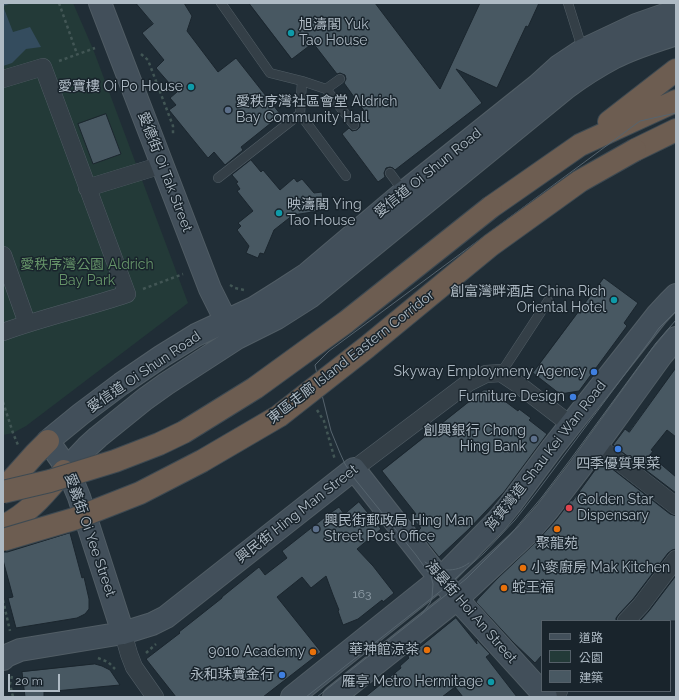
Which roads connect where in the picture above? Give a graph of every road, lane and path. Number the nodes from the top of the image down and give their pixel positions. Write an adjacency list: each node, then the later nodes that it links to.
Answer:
1 (58, 3): 9 (path)
2 (100, 3): 23 (main road, 愛德街 Oi Tak Street)
3 (221, 3): 14 (lane)
4 (568, 3): 8 (lane)
5 (676, 11): 8 (main road, 愛信道 Oi Shun Road)
6 (676, 34): 35 (main road, 愛信道 Oi Shun Road)
7 (95, 48): 9 (path)
8 (583, 52): 28 (main road, 愛信道 Oi Shun Road)
9 (77, 54): 10 (path)
10 (43, 67): 12 (street); 27 (street)
11 (676, 70): 21 (highway)
12 (3, 79)
13 (340, 79): 15 (lane)
14 (302, 81): 15 (lane); 17 (lane)
15 (326, 89): 18 (lane)
16 (676, 101): 21 (highway)
17 (300, 114): 25 (lane); 26 (lane)
18 (354, 125)
19 (676, 130): 22 (highway, 東區走廊 Island Eastern Corridor)
20 (676, 139): 22 (highway)
21 (580, 145): 46 (highway, bridge)
22 (635, 150): 49 (highway, 東區走廊 Island Eastern Corridor, bridge)
23 (162, 165): 27 (street); 35 (main road, 愛德街 Oi Tak Street)
24 (390, 173): 28 (lane)
25 (346, 176)
26 (218, 178)
27 (87, 188): 31 (street)
28 (404, 192): 35 (main road, 愛信道 Oi Shun Road)
29 (3, 255): 34 (street)
30 (183, 274): 31 (path)
31 (127, 294): 34 (street)
32 (676, 295): 40 (main road, 筲箕灣道 Shau Kei Wan Road)
33 (548, 301): 38 (lane)
34 (27, 323): 36 (street)
35 (232, 329): 41 (main road, 愛信道 Oi Shun Road); 44 (main road, 愛信道 Oi Shun Road)
36 (3, 332)
37 (676, 338): 42 (main road)
38 (501, 374): 40 (street); 45 (street, 興民街 Hing Man Street)
39 (3, 402): 43 (path)
40 (571, 425): 51 (main road, 筲箕灣道 Shau Kei Wan Road)
41 (48, 441): 44 (main road, 愛義街 Oi Yee Street); 46 (highway)
42 (597, 445): 47 (street); 52 (main road)
43 (20, 448)
44 (66, 468): 48 (highway); 56 (main road, 愛義街 Oi Yee Street)
45 (354, 469): 51 (main road, 海晏街 Hoi An Street); 56 (main road, 興民街 Hing Man Street)
46 (3, 491)
47 (676, 506)
48 (3, 526)
49 (3, 540)
50 (676, 559): 54 (street)
51 (440, 578): 52 (main road, 海晏街 Hoi An Street); 65 (main road, 筲箕灣道 Shau Kei Wan Road)
52 (457, 599): 62 (main road, 海晏街 Hoi An Street); 66 (main road)
53 (3, 600): 55 (path)
54 (627, 620)
55 (10, 631)
56 (124, 633): 60 (main road, 興民街 Hing Man Street); 64 (street)
57 (160, 641): 58 (path)
58 (146, 656)
59 (96, 658): 61 (path)
60 (6, 660): 63 (path)
61 (118, 673)
62 (541, 691)
63 (13, 697)
64 (155, 697)
65 (292, 697)
66 (334, 697)

